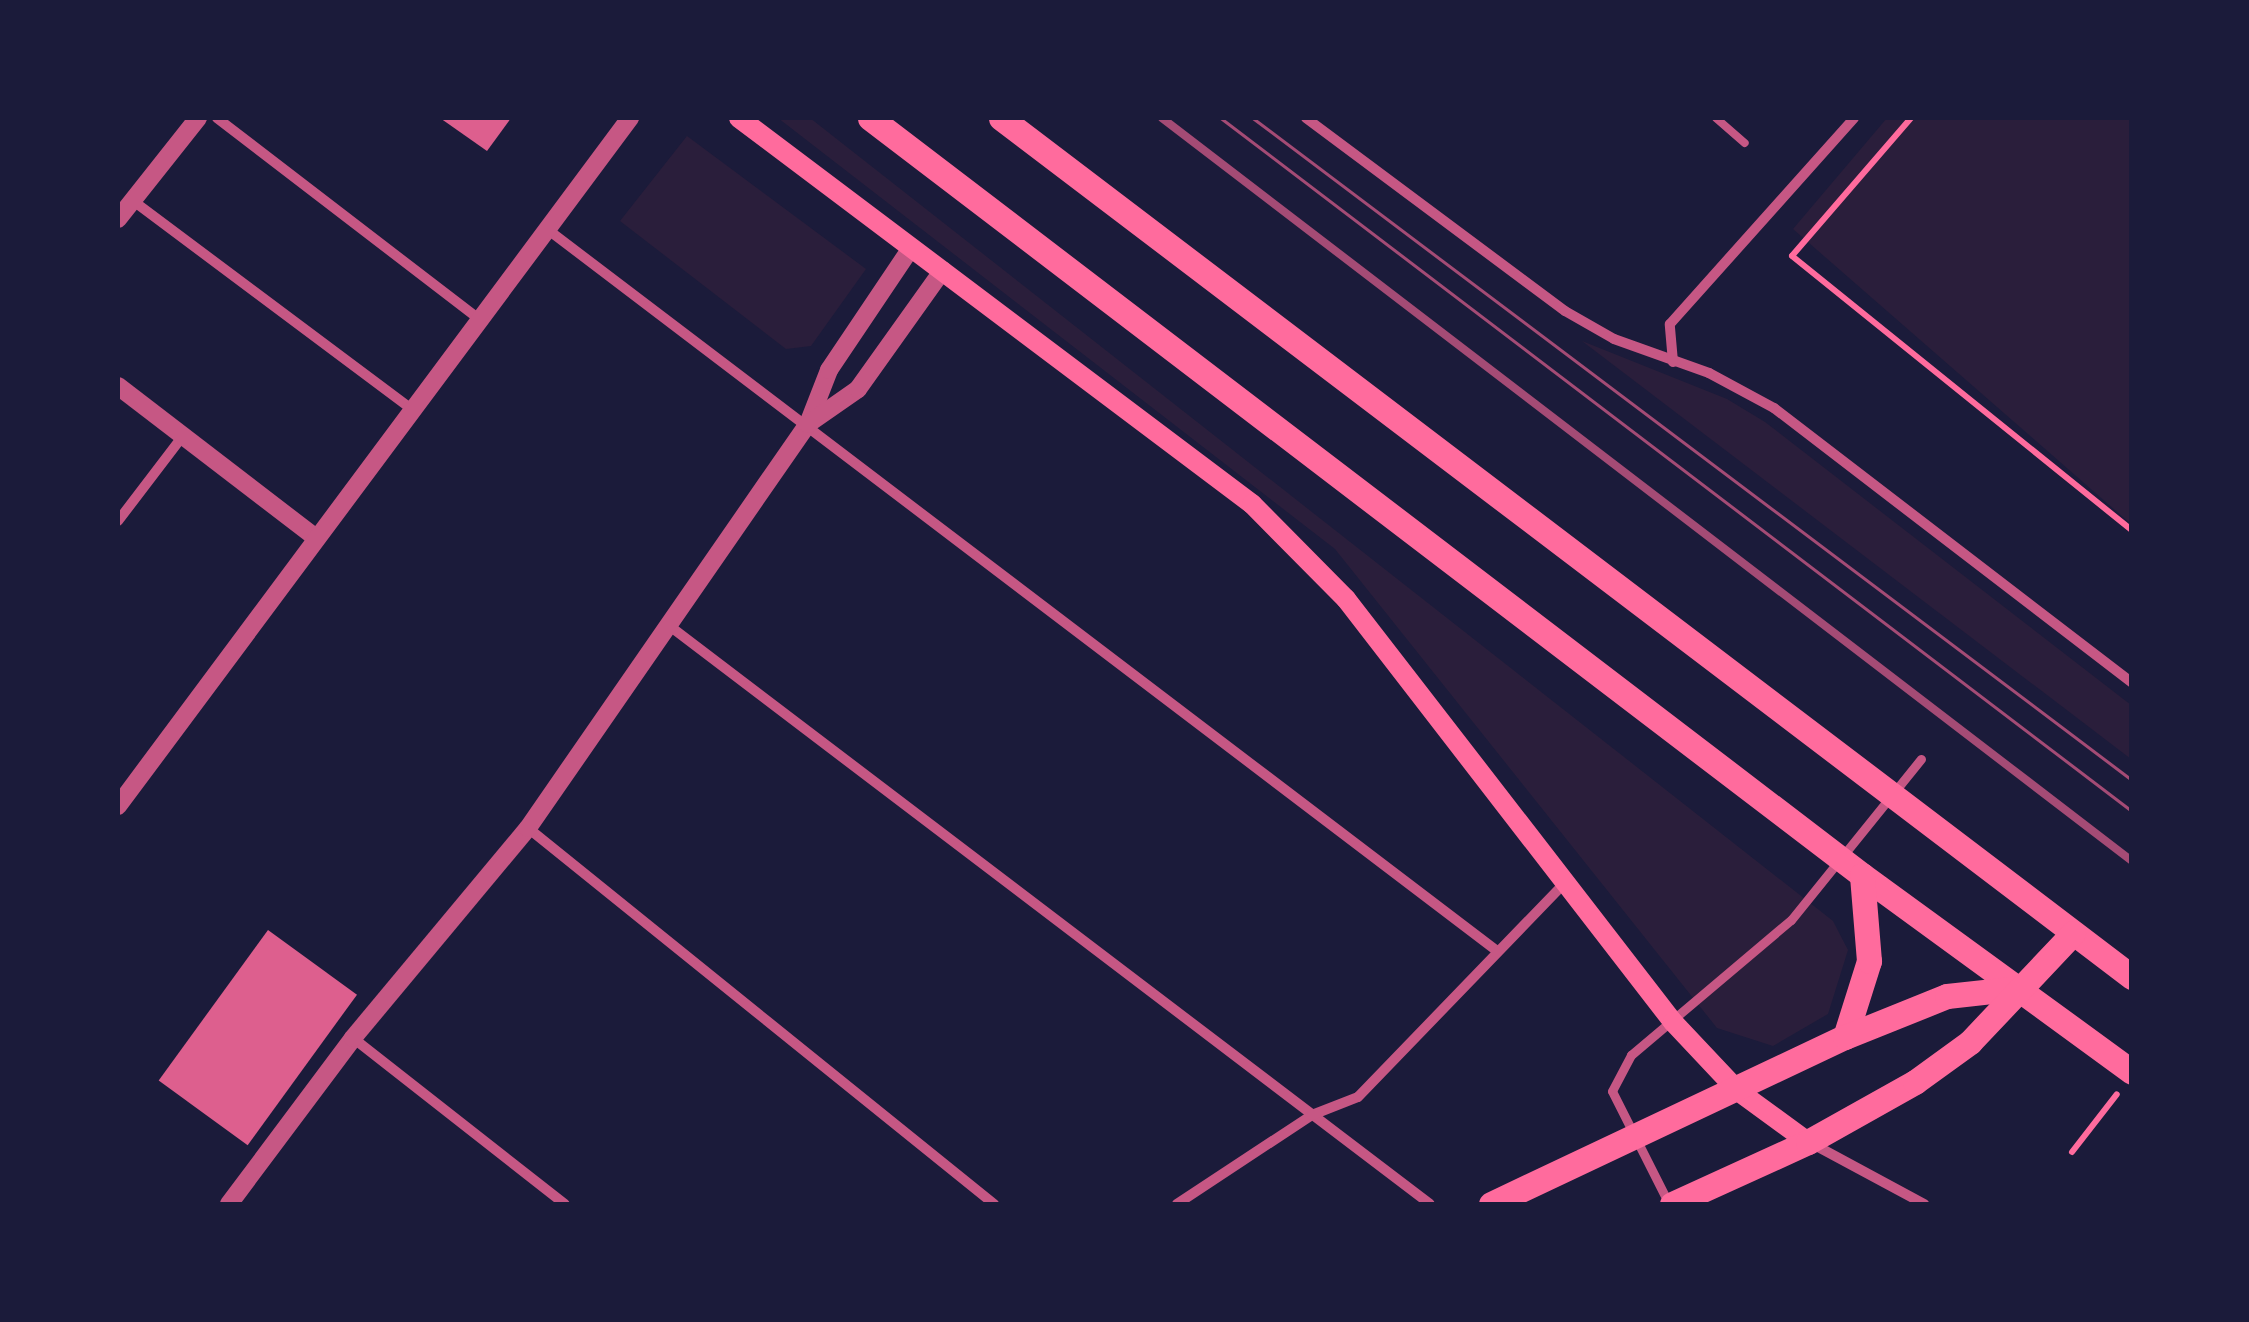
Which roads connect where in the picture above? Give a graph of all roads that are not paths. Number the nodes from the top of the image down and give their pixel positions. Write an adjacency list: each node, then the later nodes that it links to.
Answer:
1 (198, 118): 11 (street)
2 (217, 118): 16 (street)
3 (630, 118): 13 (street)
4 (738, 118): 14 (main road)
5 (870, 118): 30 (main road)
6 (1001, 118): 27 (main road)
7 (1306, 118): 17 (street)
8 (1716, 118): 10 (lane)
9 (1854, 118): 17 (street)
10 (1745, 143)
11 (132, 200): 12 (street); 19 (street)
12 (118, 220)
13 (547, 228): 16 (street); 20 (street)
14 (911, 248): 15 (main road); 20 (street)
15 (943, 270): 20 (street); 31 (main road)
16 (478, 318): 19 (street)
17 (1673, 362): 25 (street)
18 (118, 386): 21 (street)
19 (410, 408): 23 (street)
20 (808, 424): 24 (street); 33 (street)
21 (182, 437): 22 (street); 23 (street)
22 (118, 521)
23 (316, 538): 28 (street)
24 (666, 624): 29 (street); 41 (street)
25 (2132, 683)
26 (1921, 759): 27 (street)
27 (1892, 795): 30 (street); 32 (main road)
28 (118, 806)
29 (528, 828): 38 (street); 46 (street)
30 (1851, 867): 35 (main road); 36 (street); 37 (main road)
31 (1566, 882): 33 (street); 36 (main road)
32 (2073, 933): 34 (main road); 35 (main road)
33 (1496, 950): 41 (street)
34 (2132, 976)
35 (2020, 988): 37 (main road); 39 (main road); 43 (main road)
36 (1672, 1022): 40 (main road); 42 (street)
37 (1845, 1037): 40 (main road)
38 (354, 1038): 44 (street); 45 (street)
39 (2126, 1082)
40 (1738, 1091): 42 (main road); 43 (main road)
41 (1312, 1116): 47 (street); 48 (street)
42 (1632, 1133): 49 (main road); 50 (street)
43 (1808, 1142): 50 (main road); 51 (street)
44 (229, 1204)
45 (565, 1204)
46 (994, 1204)
47 (1177, 1204)
48 (1430, 1204)
49 (1490, 1204)
50 (1671, 1204)
51 (1924, 1204)

